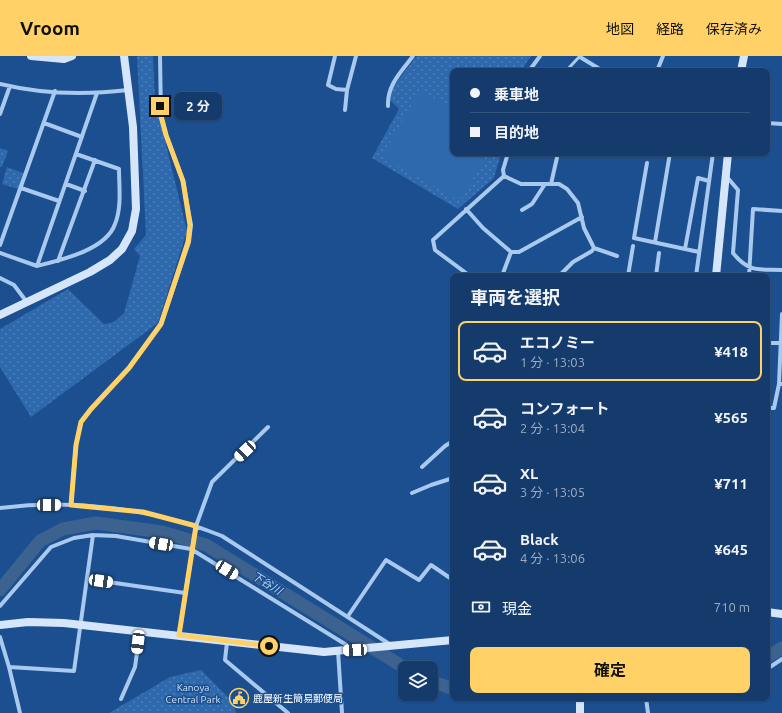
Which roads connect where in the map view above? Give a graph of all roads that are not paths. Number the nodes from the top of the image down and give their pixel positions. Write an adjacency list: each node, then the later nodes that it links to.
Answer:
1 (31, 56): 12 (street)
2 (72, 56): 12 (street)
3 (124, 56): 20 (street)
4 (160, 56): 87 (street)
5 (335, 56): 21 (street)
6 (356, 56): 21 (street)
7 (413, 56): 24 (street)
8 (540, 56): 13 (street)
9 (580, 56): 14 (lane); 15 (street)
10 (663, 56): 16 (street)
11 (744, 56): 17 (street)
12 (47, 57)
13 (531, 68)
14 (569, 68)
15 (598, 68)
16 (658, 68)
17 (742, 68)
18 (0, 84): 19 (street)
19 (10, 86): 22 (street); 26 (street)
20 (128, 90): 23 (street); 75 (street)
21 (347, 90): 25 (street)
22 (55, 92): 23 (street); 27 (street)
23 (97, 93): 30 (street)
24 (388, 106)
25 (345, 110)
26 (0, 114)
27 (44, 123): 30 (street); 45 (street)
28 (770, 123): 29 (street)
29 (782, 124)
30 (82, 137): 31 (street)
31 (76, 154): 37 (street); 42 (street)
32 (507, 156): 40 (street)
33 (557, 156): 44 (street)
34 (669, 156): 52 (street)
35 (712, 156): 41 (street)
36 (728, 156): 39 (street)
37 (95, 160): 46 (street); 62 (street)
38 (647, 163): 52 (street)
39 (726, 175): 64 (street); 72 (street)
40 (504, 176): 43 (street); 48 (street)
41 (709, 180): 56 (street); 58 (street)
42 (66, 184): 46 (street); 47 (street)
43 (544, 184): 44 (street); 49 (street)
44 (551, 184): 51 (street)
45 (21, 188): 47 (street); 53 (street)
46 (85, 191): 62 (street)
47 (59, 201): 63 (street)
48 (466, 209): 57 (street); 66 (street)
49 (522, 210)
50 (782, 211): 64 (street)
51 (582, 217): 55 (street); 57 (street)
52 (655, 242): 56 (street)
53 (0, 245)
54 (633, 246): 69 (street)
55 (594, 248): 61 (street); 68 (street)
56 (685, 249): 58 (street)
57 (511, 252): 67 (street)
58 (699, 252): 71 (street)
59 (0, 253): 63 (street)
60 (659, 253): 70 (street)
61 (617, 256)
62 (58, 261): 63 (street)
63 (37, 266)
64 (749, 268): 65 (street); 73 (street)
65 (782, 270)
66 (466, 273)
67 (503, 273)
68 (562, 273)
69 (628, 273)
70 (656, 273)
71 (696, 273)
72 (716, 273)
73 (749, 273)
74 (0, 278): 75 (street)
75 (26, 301): 77 (street)
76 (782, 314): 79 (street)
77 (0, 315)
78 (770, 343): 79 (street)
79 (780, 343): 80 (street)
80 (780, 384): 81 (street)
81 (770, 408)
82 (268, 427): 89 (street)
83 (450, 443): 84 (street)
84 (422, 466)
85 (450, 479): 86 (street)
86 (412, 493)
87 (71, 505): 88 (street); 89 (street)
88 (0, 508)
89 (196, 526): 91 (street); 98 (street)
90 (93, 535): 91 (street); 93 (street); 95 (street)
91 (191, 549): 94 (street); 107 (street)
92 (450, 578): 98 (street)
93 (87, 579): 94 (street); 100 (street)
94 (185, 593): 102 (street)
95 (0, 606)
96 (770, 612): 97 (street)
97 (782, 614)
98 (348, 616): 106 (street)
99 (0, 625): 100 (street)
100 (81, 625): 101 (street); 110 (street)
101 (140, 630): 102 (street); 112 (street)
102 (179, 635): 105 (street)
103 (0, 637): 110 (street)
104 (450, 640): 106 (street)
105 (227, 642): 108 (street); 116 (street)
106 (389, 646): 107 (street)
107 (358, 650): 108 (street)
108 (338, 651): 117 (street)
109 (782, 659): 111 (street)
110 (9, 667): 115 (street)
111 (770, 667)
112 (121, 699)
113 (580, 701): 118 (street)
114 (646, 701): 119 (street)
115 (20, 713)
116 (288, 713)
117 (342, 713)
118 (580, 713)
119 (648, 713)

